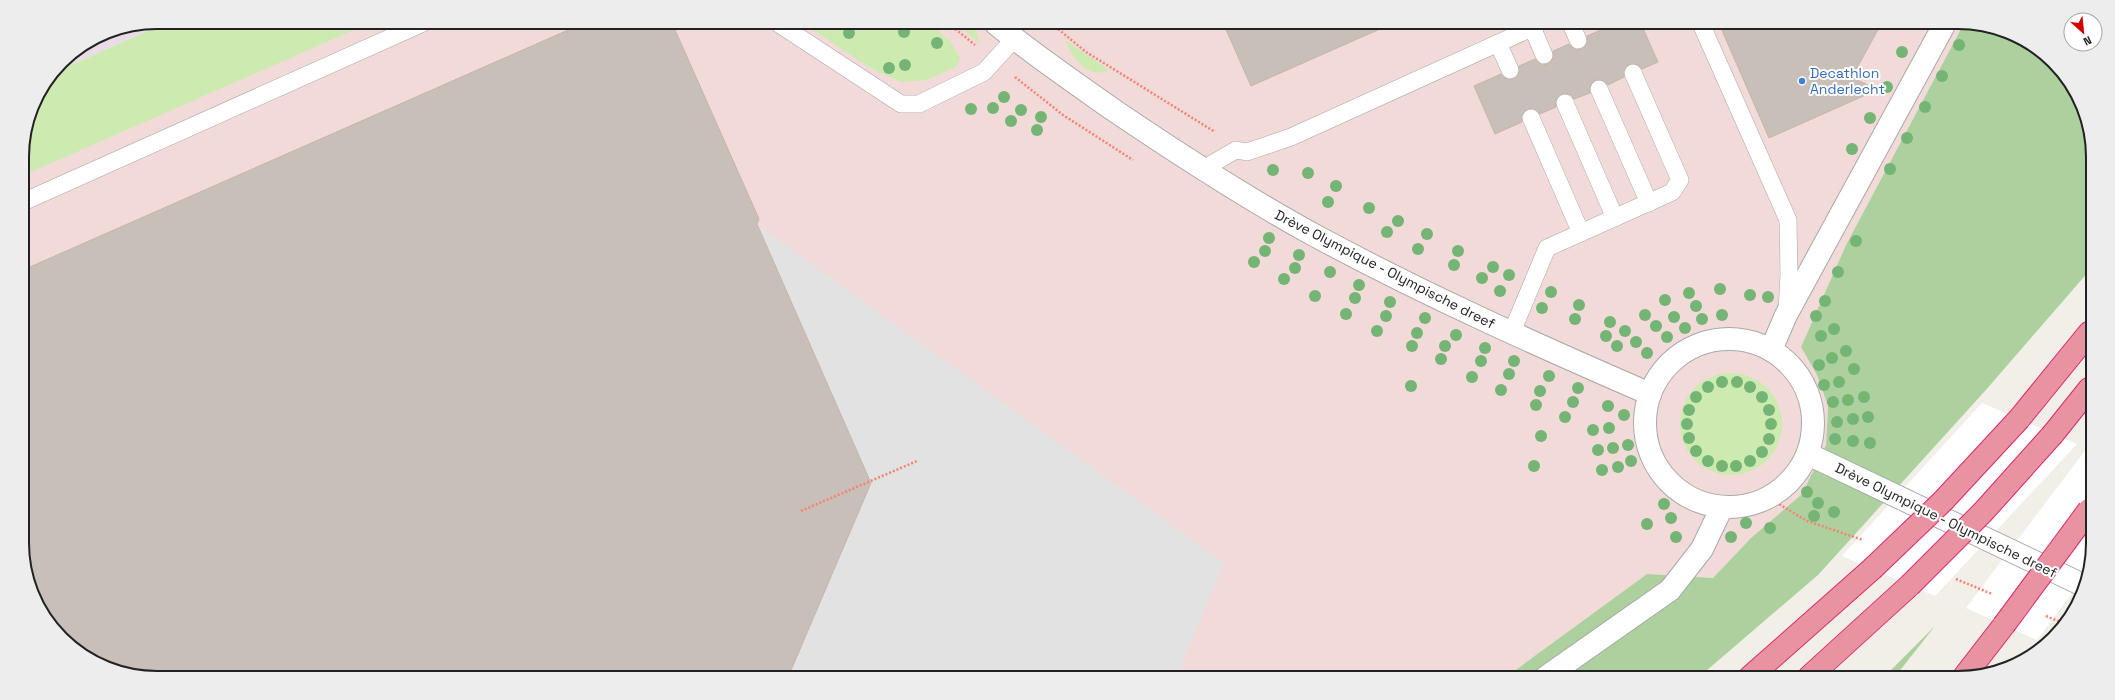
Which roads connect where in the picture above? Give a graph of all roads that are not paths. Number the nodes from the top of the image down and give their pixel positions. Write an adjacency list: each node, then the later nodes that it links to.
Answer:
1 (411, 29): 17 (lane)
2 (787, 29): 8 (lane)
3 (1002, 29): 8 (street, Drève Olympique - Olympische dreef)
4 (1528, 29): 9 (lane)
5 (1535, 29): 10 (lane)
6 (1703, 29): 21 (lane)
7 (1942, 29): 21 (street)
8 (1014, 39): 16 (street, Drève Olympique - Olympische dreef)
9 (1498, 43): 11 (lane); 16 (lane)
10 (1544, 55)
11 (1510, 70)
12 (1633, 73): 18 (lane)
13 (1599, 88): 18 (lane)
14 (1565, 103): 19 (lane)
15 (1531, 118): 20 (lane)
16 (1203, 169): 22 (street, Drève Olympique - Olympische dreef)
17 (29, 199)
18 (1649, 202): 19 (lane)
19 (1615, 218): 20 (lane)
20 (1581, 233): 22 (lane)
21 (1786, 315): 24 (street)
22 (1511, 334): 26 (street, Drève Olympique - Olympische dreef)
23 (2086, 338): 32 (highway, bridge)
24 (1771, 350): 26 (street); 27 (street)
25 (2086, 393): 33 (highway, bridge)
26 (1650, 394): 28 (street)
27 (1808, 454): 28 (street); 30 (street, Drève Olympique - Olympische dreef)
28 (1722, 507): 31 (street)
29 (2086, 514): 34 (highway, bridge)
30 (2079, 583)
31 (1555, 671)
32 (1757, 671)
33 (1816, 671)
34 (1969, 671)

